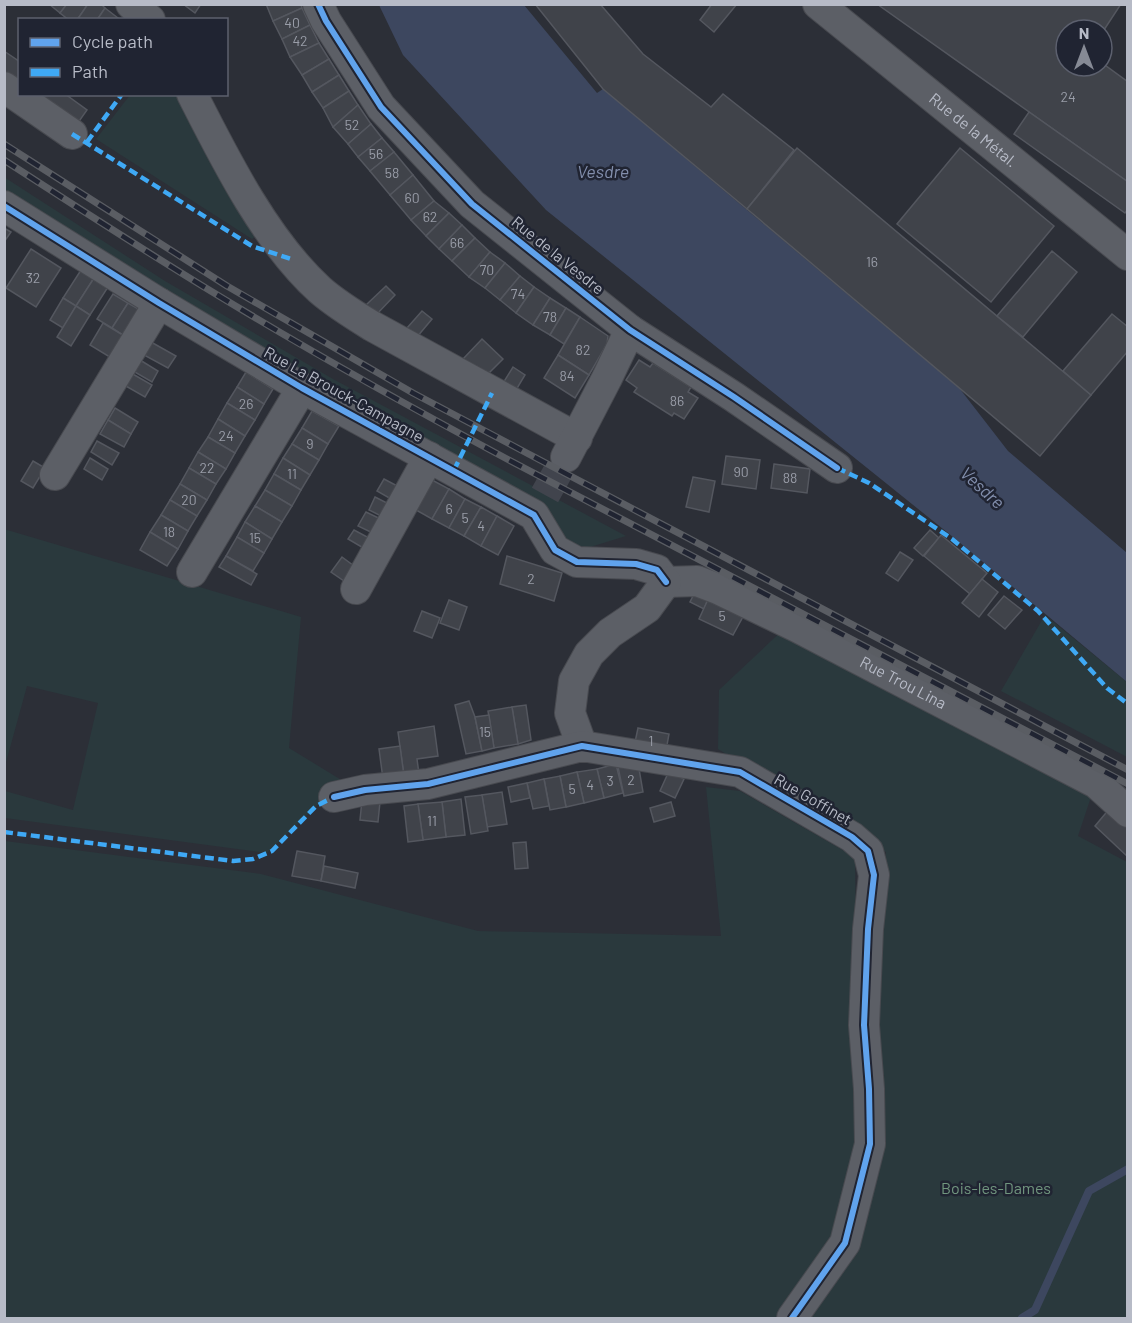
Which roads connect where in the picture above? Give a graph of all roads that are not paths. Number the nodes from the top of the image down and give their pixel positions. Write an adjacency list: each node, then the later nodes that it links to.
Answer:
1 (131, 4): 4 (street)
2 (318, 4): 11 (street, Rue de la Vesdre)
3 (818, 4): 9 (street, Rue de la Métal.)
4 (148, 18)
5 (4, 87): 7 (street)
6 (193, 96): 11 (street)
7 (72, 134)
8 (4, 206): 10 (street, Rue La Brouck-Campagne)
9 (1128, 255)
10 (159, 303): 12 (street, Rue La Brouck-Campagne); 15 (street)
11 (630, 330): 14 (street, Rue de la Vesdre)
12 (302, 388): 13 (street, Rue La Brouck-Campagne); 16 (street, Rue La Brouck-Campagne)
13 (429, 457): 17 (street, Rue La Brouck-Campagne); 18 (street)
14 (837, 468)
15 (55, 475)
16 (192, 572)
17 (666, 582): 19 (street); 21 (street, Rue Trou Lina)
18 (356, 589)
19 (582, 746): 20 (street, Rue Goffinet); 22 (street, Rue Goffinet)
20 (334, 797)
21 (1128, 812)
22 (792, 1318)

